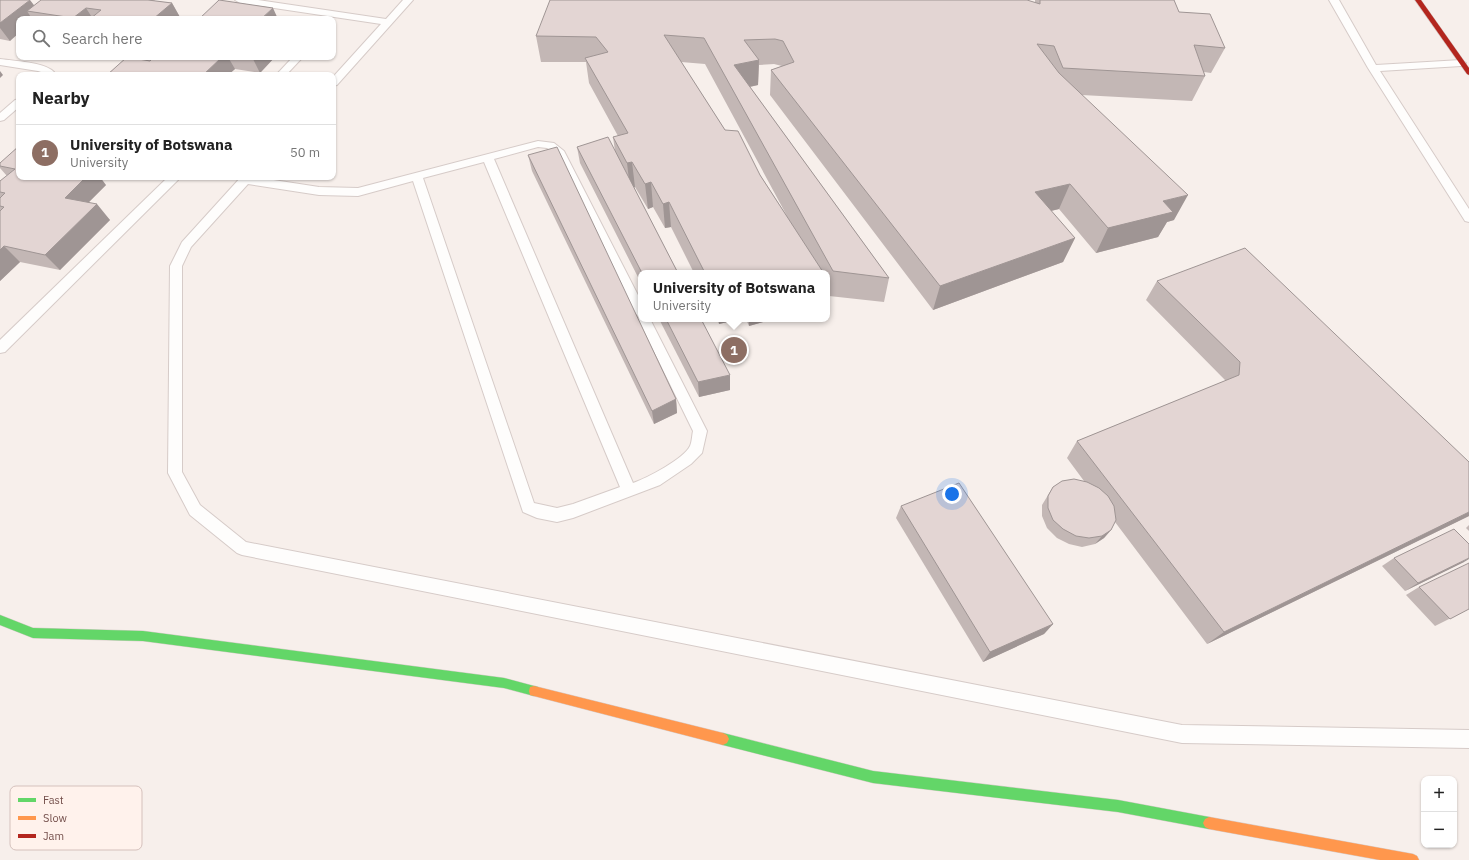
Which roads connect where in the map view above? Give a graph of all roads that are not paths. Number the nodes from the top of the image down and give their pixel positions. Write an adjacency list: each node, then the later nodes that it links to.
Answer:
1 (240, 0): 5 (lane)
2 (408, 0): 7 (lane)
3 (1334, 0): 11 (lane)
4 (1418, 0): 10 (street)
5 (329, 16)
6 (336, 17): 7 (lane)
7 (388, 22): 15 (lane)
8 (295, 60): 13 (lane)
9 (0, 62): 12 (lane)
10 (1461, 63): 11 (lane); 14 (street)
11 (1373, 68): 24 (lane)
12 (49, 72)
13 (284, 72)
14 (1469, 73)
15 (336, 80)
16 (16, 105): 18 (lane)
17 (16, 114): 18 (lane)
18 (4, 115)
19 (488, 158): 20 (lane); 25 (lane); 28 (lane)
20 (417, 177): 23 (lane); 28 (lane)
21 (173, 180): 27 (lane)
22 (245, 180): 30 (lane)
23 (252, 180)
24 (1469, 218)
25 (638, 307)
26 (646, 322): 28 (lane)
27 (0, 348)
28 (629, 490)
29 (0, 620): 31 (street)
30 (1469, 739)
31 (1413, 860)

